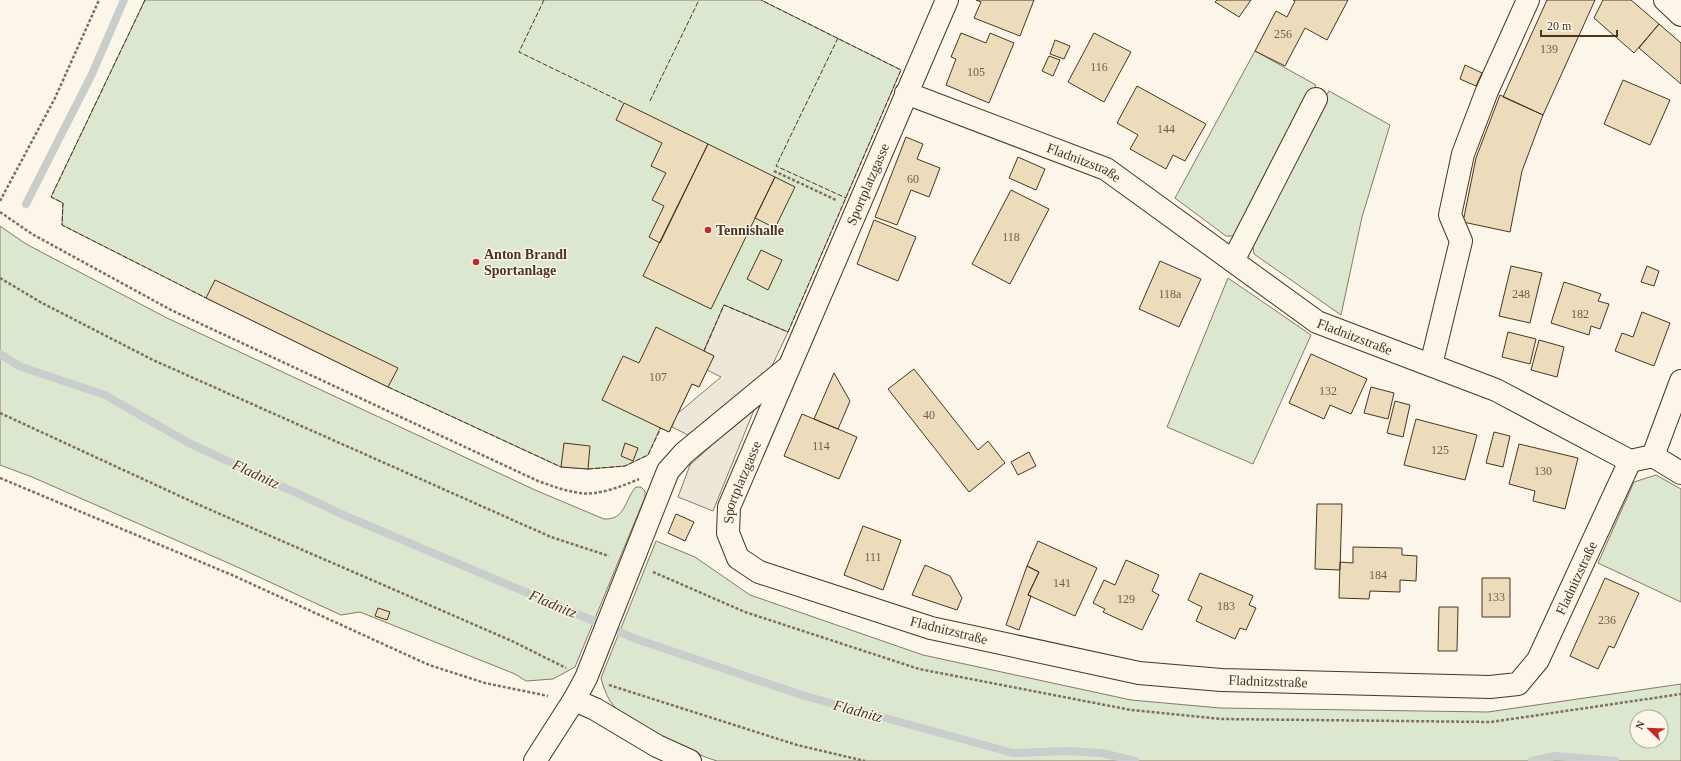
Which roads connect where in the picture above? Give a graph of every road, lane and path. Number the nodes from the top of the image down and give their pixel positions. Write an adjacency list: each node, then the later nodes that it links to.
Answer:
1 (99, 0): 9 (path)
2 (947, 0): 6 (street, Sportplatzgasse)
3 (1528, 0): 13 (street)
4 (1665, 0): 5 (street)
5 (1681, 15)
6 (906, 93): 10 (street, Sportplatzgasse); 12 (street, Fladnitzstraße)
7 (1316, 99): 12 (street)
8 (774, 171): 10 (path)
9 (0, 201)
10 (856, 210): 14 (street, Sportplatzgasse)
11 (0, 212): 19 (path)
12 (1233, 261): 13 (street, Fladnitzstraße)
13 (1431, 365): 18 (street, Fladnitzstraße)
14 (789, 367): 19 (street, Sportplatzgasse); 22 (street, Sportplatzgasse)
15 (1681, 381): 17 (street)
16 (0, 412): 23 (path)
17 (1653, 456): 18 (street); 20 (street)
18 (1630, 461): 22 (street, Fladnitzstraße)
19 (668, 471): 23 (street)
20 (1681, 473)
21 (0, 478): 25 (path)
22 (728, 533)
23 (586, 678): 25 (street); 29 (path)
24 (1681, 694): 26 (path)
25 (574, 700): 27 (street); 28 (street)
26 (1491, 722)
27 (535, 761)
28 (690, 761)
29 (865, 761)

